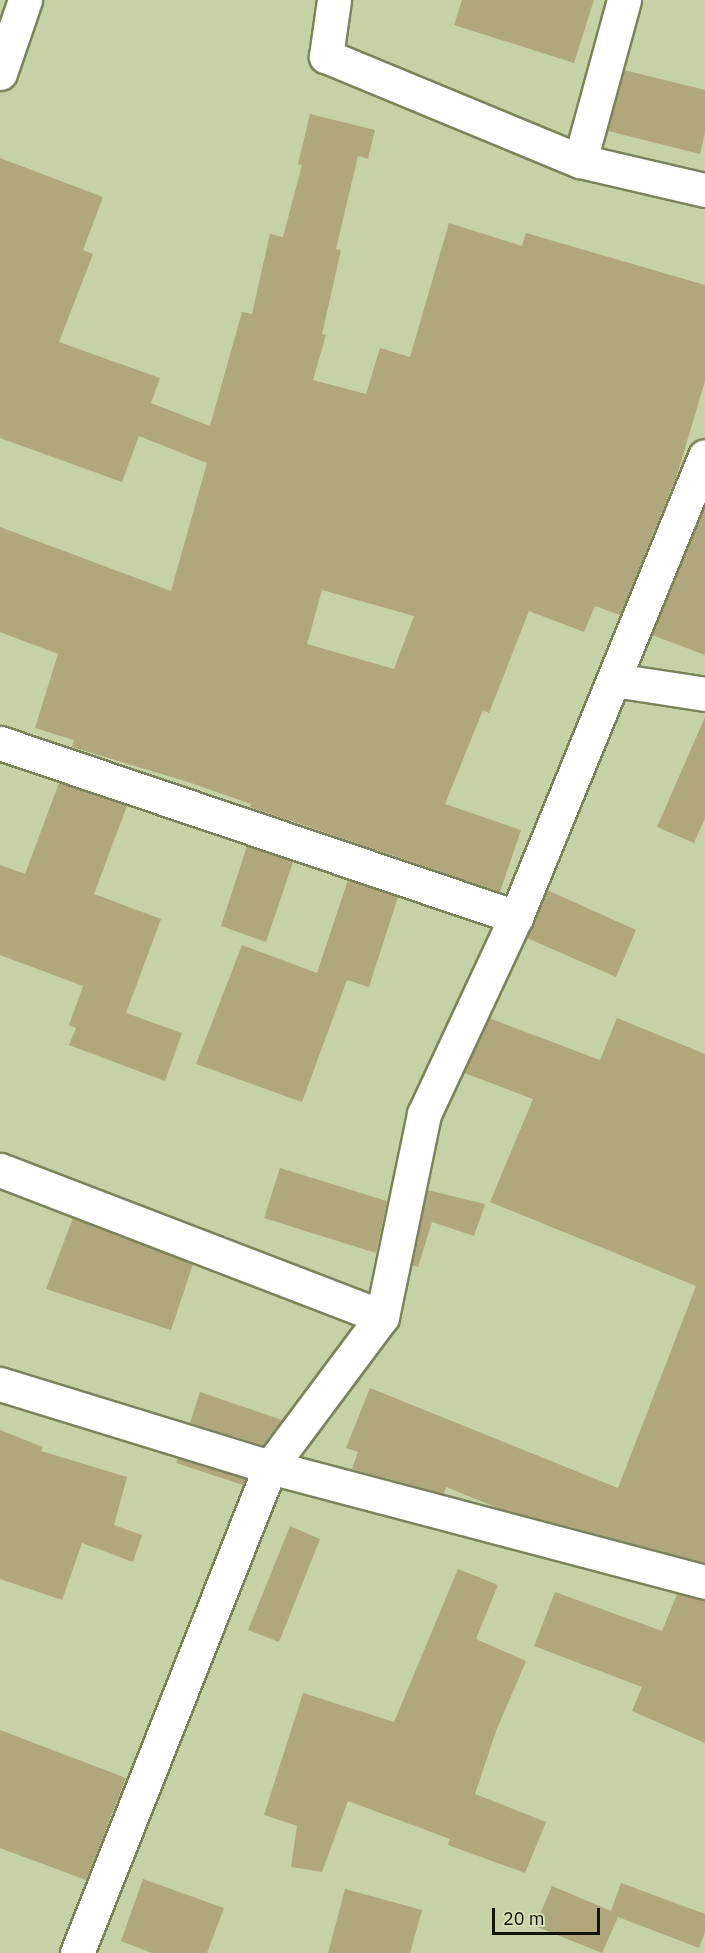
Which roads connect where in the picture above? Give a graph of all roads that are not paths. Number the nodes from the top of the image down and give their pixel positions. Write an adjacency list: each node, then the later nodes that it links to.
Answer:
1 (25, 0): 4 (street)
2 (334, 0): 5 (street)
3 (624, 0): 5 (street)
4 (0, 73)
5 (580, 161): 6 (street)
6 (705, 189)
7 (705, 456): 8 (street)
8 (614, 680): 9 (street); 11 (street)
9 (705, 694)
10 (0, 743): 11 (street)
11 (516, 917): 13 (street)
12 (0, 1170): 13 (street)
13 (382, 1317): 15 (street)
14 (0, 1384): 15 (street)
15 (270, 1467): 16 (street); 17 (street)
16 (705, 1582)
17 (76, 1953)

